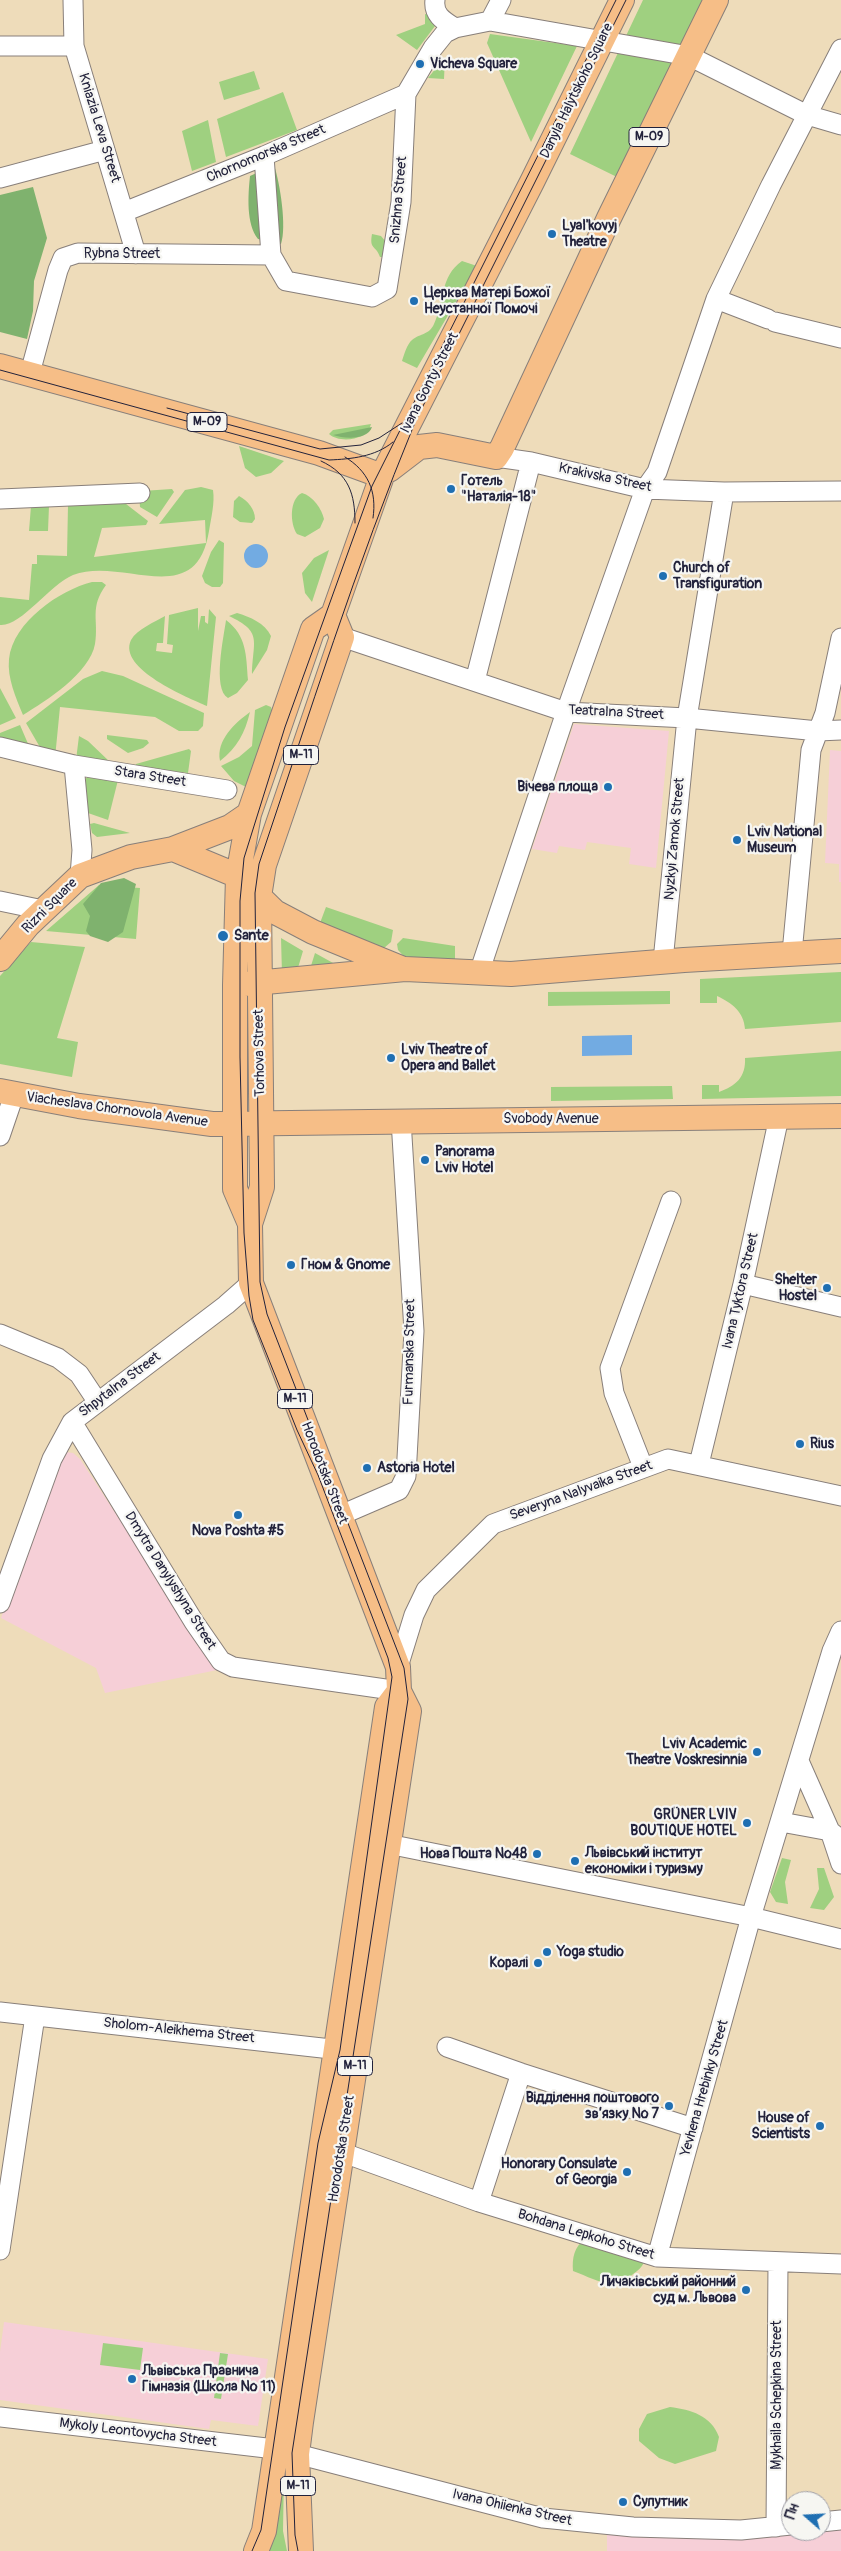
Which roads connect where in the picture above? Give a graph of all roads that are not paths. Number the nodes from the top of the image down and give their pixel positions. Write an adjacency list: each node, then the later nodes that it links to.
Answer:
1 (74, 0): 10 (street, Kniazia Leva Street)
2 (435, 0): 7 (street)
3 (501, 0): 6 (street)
4 (622, 0): 8 (main road, Danyla Halytskoho Square)
5 (716, 0): 12 (main road, М-09)
6 (490, 21): 7 (street); 8 (street)
7 (455, 28): 13 (street)
8 (602, 41): 12 (street); 19 (main road, Danyla Halytskoho Square)
9 (0, 46): 10 (street)
10 (74, 46): 16 (street, Kniazia Leva Street)
11 (841, 50): 14 (street)
12 (689, 56): 14 (street); 27 (main road, М-09)
13 (406, 94): 17 (street, Chornomorska Street); 22 (street, Snizhna Street)
14 (807, 115): 15 (street); 23 (street)
15 (841, 125)
16 (105, 150): 18 (street); 20 (street, Kniazia Leva Street)
17 (264, 156): 20 (street, Chornomorska Street); 22 (street)
18 (0, 178)
19 (532, 182): 29 (main road, Ivana Gonty Street)
20 (124, 212): 21 (street, Kniazia Leva Street)
21 (136, 254): 22 (street, Rybna Street); 26 (street, Rybna Street)
22 (271, 255)
23 (716, 299): 24 (street); 30 (street)
24 (841, 338)
25 (0, 366): 26 (main road, М-09)
26 (30, 373): 29 (main road, М-09)
27 (496, 457): 28 (street, Krakivska Street); 29 (main road, Krakivska Street)
28 (531, 462): 30 (street, Krakivska Street); 38 (street)
29 (382, 476): 35 (main road, Ivana Gonty Street)
30 (645, 489): 31 (street, Krakivska Street); 39 (street)
31 (724, 492): 32 (street, Krakivska Street); 40 (street, Nyzkyi Zamok Street)
32 (841, 492)
33 (140, 493): 34 (street)
34 (0, 499)
35 (333, 615): 36 (main road); 46 (main road, М-11)
36 (342, 637): 38 (street, Teatralna Street); 50 (main road, М-11)
37 (841, 638): 42 (street)
38 (475, 682): 39 (street, Teatralna Street)
39 (566, 712): 40 (street, Teatralna Street); 58 (street)
40 (687, 718): 42 (street, Teatralna Street); 56 (street, Nyzkyi Zamok Street)
41 (841, 730): 42 (street, Teatralna Street)
42 (818, 731): 54 (street)
43 (0, 747): 44 (street, Stara Street)
44 (74, 765): 45 (street, Stara Street); 48 (street)
45 (227, 790)
46 (249, 814): 47 (main road); 49 (main road, М-11)
47 (173, 849): 48 (main road); 49 (main road)
48 (80, 876): 52 (main road, Rizni Square)
49 (238, 876): 50 (main road); 60 (main road, Torhova Street / М-11)
50 (259, 897): 57 (main road); 59 (main road, Torhova Street / М-11)
51 (0, 901): 52 (street)
52 (44, 910): 55 (main road, Rizni Square)
53 (841, 951): 54 (main road)
54 (792, 953): 56 (main road)
55 (0, 959)
56 (663, 961): 58 (main road)
57 (405, 969): 58 (main road); 59 (main road)
58 (479, 973)
59 (259, 983): 60 (main road); 66 (main road, Torhova Street / М-11)
60 (235, 985): 65 (main road, Torhova Street / М-11)
61 (5, 1091): 65 (main road, Viacheslava Chornovola Avenue); 67 (street)
62 (841, 1116): 63 (main road, Svobody Avenue)
63 (779, 1117): 64 (main road, Svobody Avenue); 71 (street, Ivana Tyktora Street)
64 (401, 1120): 66 (main road, Svobody Avenue); 79 (street, Furmanska Street)
65 (234, 1124): 66 (main road, Viacheslava Chornovola Avenue); 69 (main road, Horodotska Street / М-11)
66 (262, 1124): 69 (main road, Horodotska Street / М-11)
67 (0, 1136)
68 (671, 1202): 77 (street)
69 (250, 1224): 70 (main road, Horodotska Street / М-11)
70 (251, 1283): 74 (street, Shpytalna Street); 79 (main road, Horodotska Street / М-11)
71 (743, 1284): 72 (street); 76 (street, Ivana Tyktora Street)
72 (841, 1307)
73 (0, 1334): 74 (street)
74 (97, 1402): 75 (street, Shpytalna Street)
75 (72, 1422): 80 (street, Shpytalna Street); 84 (street, Dmytra Danylyshyna Street)
76 (699, 1464): 77 (street, Severyna Nalyvaika Street); 78 (street, Severyna Nalyvaika Street)
77 (643, 1467): 83 (street, Severyna Nalyvaika Street)
78 (841, 1496)
79 (341, 1515): 83 (main road, Horodotska Street / М-11)
80 (5, 1575): 81 (street, Shpytalna Street)
81 (0, 1603)
82 (841, 1631): 85 (street, Yevhena Hrebinky Street)
83 (398, 1667): 84 (main road, Horodotska Street / М-11)
84 (400, 1691): 88 (main road, Horodotska Street / М-11)
85 (799, 1761): 86 (street, Yevhena Hrebinky Street); 87 (street)
86 (781, 1822): 87 (street); 90 (street, Yevhena Hrebinky Street)
87 (835, 1835): 89 (street)
88 (378, 1842): 90 (street); 95 (main road, Horodotska Street / М-11)
89 (841, 1864)
90 (751, 1918): 91 (street); 97 (street, Yevhena Hrebinky Street)
91 (841, 1939)
92 (0, 2012): 93 (street, Sholom-Aleikhema Street)
93 (35, 2016): 95 (street, Sholom-Aleikhema Street); 100 (street)
94 (447, 2047): 96 (street)
95 (347, 2050): 98 (main road, Horodotska Street / М-11)
96 (521, 2074): 97 (street); 99 (street)
97 (693, 2128): 101 (street, Yevhena Hrebinky Street)
98 (332, 2148): 99 (street, Bohdana Lepkoho Street); 105 (main road, Horodotska Street / М-11)
99 (479, 2202): 101 (street, Bohdana Lepkoho Street)
100 (0, 2250)
101 (657, 2257): 102 (street, Bohdana Lepkoho Street)
102 (778, 2263): 103 (street, Bohdana Lepkoho Street); 106 (street, Mykhaila Schepkina Street)
103 (841, 2264)
104 (0, 2417): 105 (street, Mykoly Leontovycha Street)
105 (286, 2452): 107 (street, Ivana Ohiienka Street); 108 (main road, М-11); 109 (main road, Horodotska Street / М-11)
106 (783, 2491)
107 (781, 2526)
108 (256, 2551)
109 (301, 2551)

